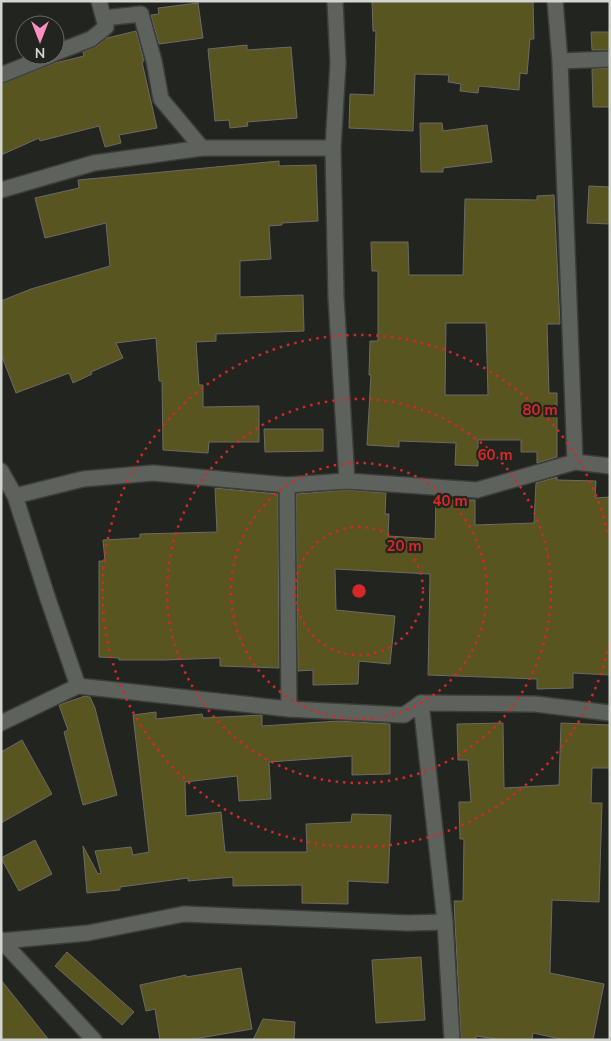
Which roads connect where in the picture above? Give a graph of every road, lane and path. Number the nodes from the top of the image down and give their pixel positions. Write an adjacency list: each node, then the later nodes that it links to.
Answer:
1 (99, 1): 4 (street)
2 (335, 1): 11 (street)
3 (555, 1): 6 (street)
4 (104, 18): 5 (street); 10 (street)
5 (65, 49)
6 (560, 60): 7 (street); 13 (street)
7 (610, 60)
8 (26, 65): 9 (street)
9 (1, 75)
10 (202, 148): 11 (street); 12 (street)
11 (333, 148): 16 (street)
12 (1, 190)
13 (575, 462): 14 (street); 16 (street)
14 (610, 466)
15 (1, 471): 18 (street)
16 (347, 481): 17 (street)
17 (287, 485): 18 (street); 21 (street)
18 (15, 496): 19 (street)
19 (78, 686): 21 (street); 23 (street)
20 (421, 702): 21 (street); 22 (street); 24 (street)
21 (289, 709)
22 (610, 713)
23 (1, 722)
24 (444, 922): 25 (street); 27 (street)
25 (1, 940): 26 (street)
26 (94, 1040)
27 (452, 1040)

